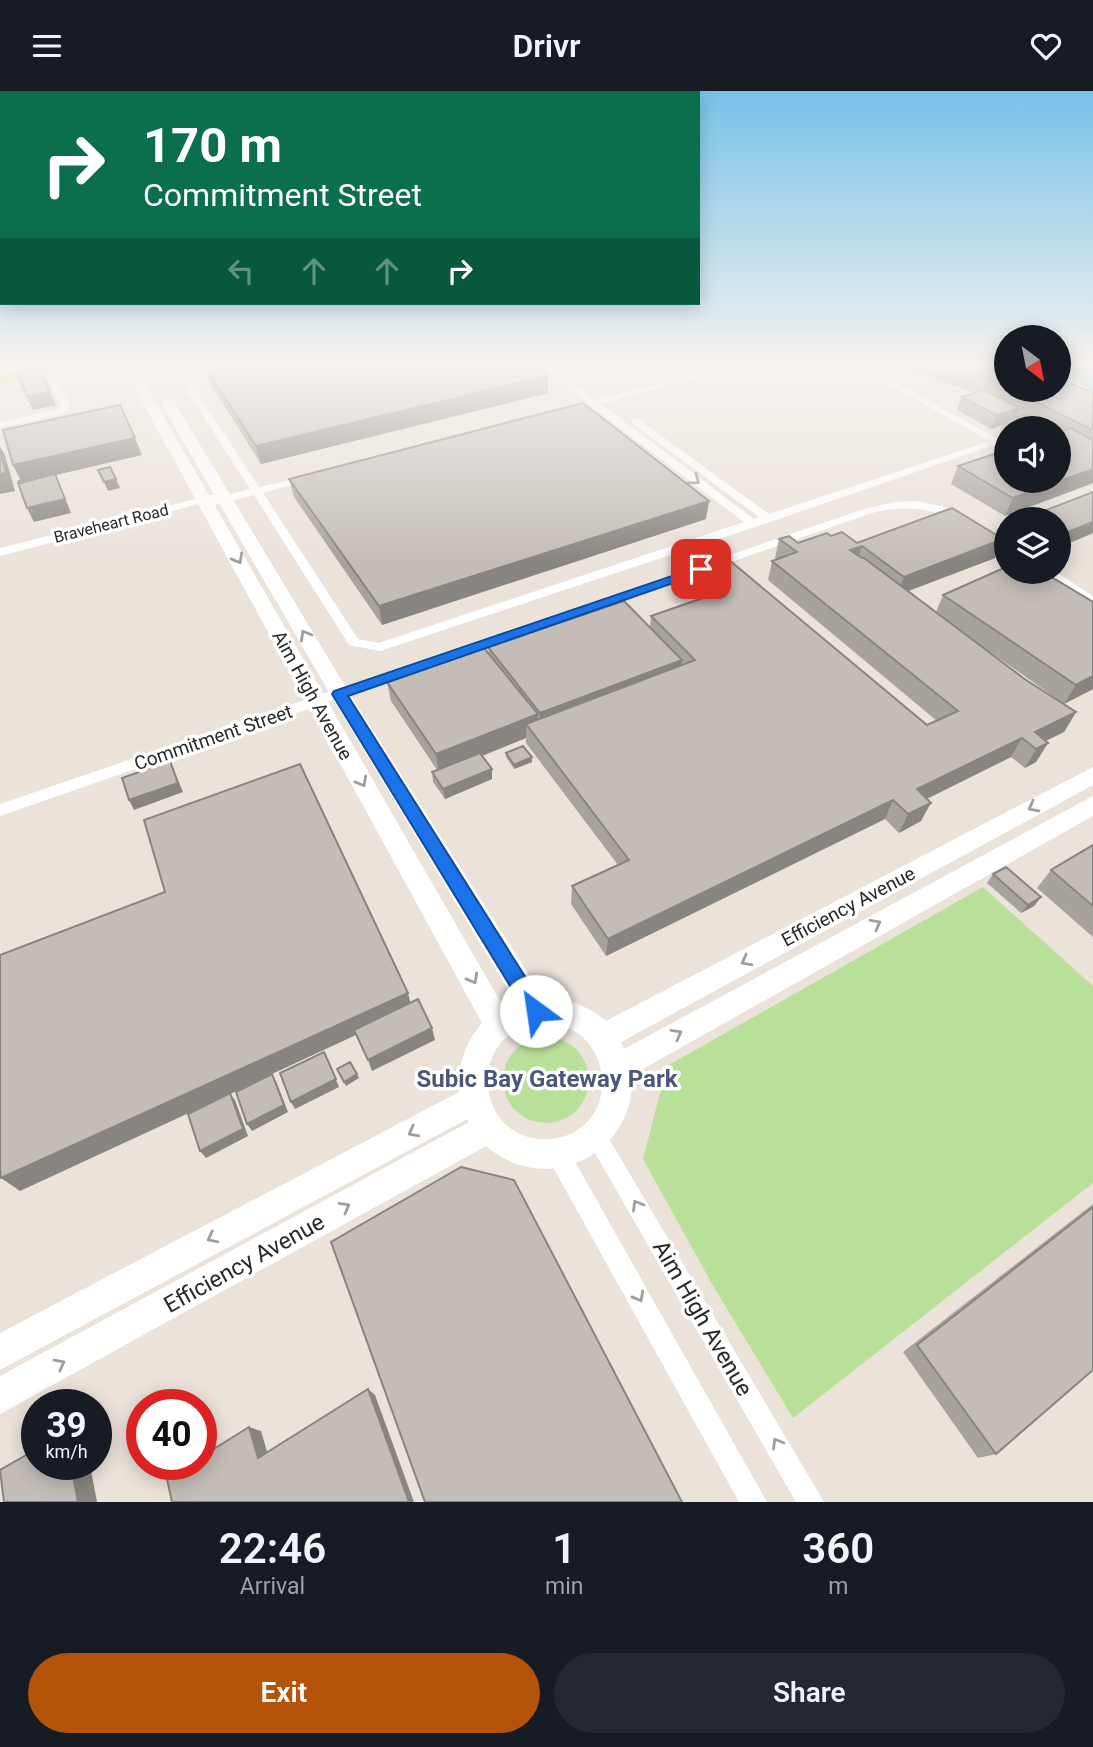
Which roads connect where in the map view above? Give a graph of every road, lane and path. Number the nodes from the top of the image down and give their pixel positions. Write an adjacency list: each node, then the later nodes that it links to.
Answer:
1 (171, 431): 9 (street, Aim High Avenue)
2 (180, 431): 9 (street, Aim High Avenue)
3 (218, 431): 8 (street)
4 (630, 431): 11 (street, one-way to 11)
5 (647, 431): 10 (street)
6 (978, 431): 10 (street)
7 (324, 474): 8 (street, Braveheart Road)
8 (256, 491): 9 (street, Braveheart Road); 11 (street)
9 (215, 499): 13 (street, Braveheart Road); 16 (street, Aim High Avenue, one-way to 9); 17 (street, Aim High Avenue, one-way to 17)
10 (768, 519): 11 (street)
11 (753, 524)
12 (994, 540): 16 (street, Commitment Street)
13 (0, 552)
14 (1065, 584): 15 (street)
15 (1093, 602)
16 (340, 694): 17 (street, Commitment Street); 21 (street, Aim High Avenue)
17 (316, 702): 20 (street, Commitment Street); 22 (street, Aim High Avenue, one-way to 22)
18 (1093, 775): 23 (street, Efficiency Avenue, one-way to 23)
19 (1093, 805): 24 (street, Efficiency Avenue, one-way to 19)
20 (0, 810)
21 (536, 1011): 22 (street); 23 (street)
22 (499, 1026): 25 (street)
23 (603, 1037): 24 (street)
24 (618, 1067): 26 (street)
25 (481, 1114): 27 (street); 28 (street, Efficiency Avenue, one-way to 28); 29 (street, Efficiency Avenue, one-way to 25)
26 (596, 1134): 27 (street); 31 (street, Aim High Avenue, one-way to 26)
27 (557, 1152): 30 (street, one-way to 30)
28 (0, 1352)
29 (0, 1397)
30 (754, 1502)
31 (811, 1502)

